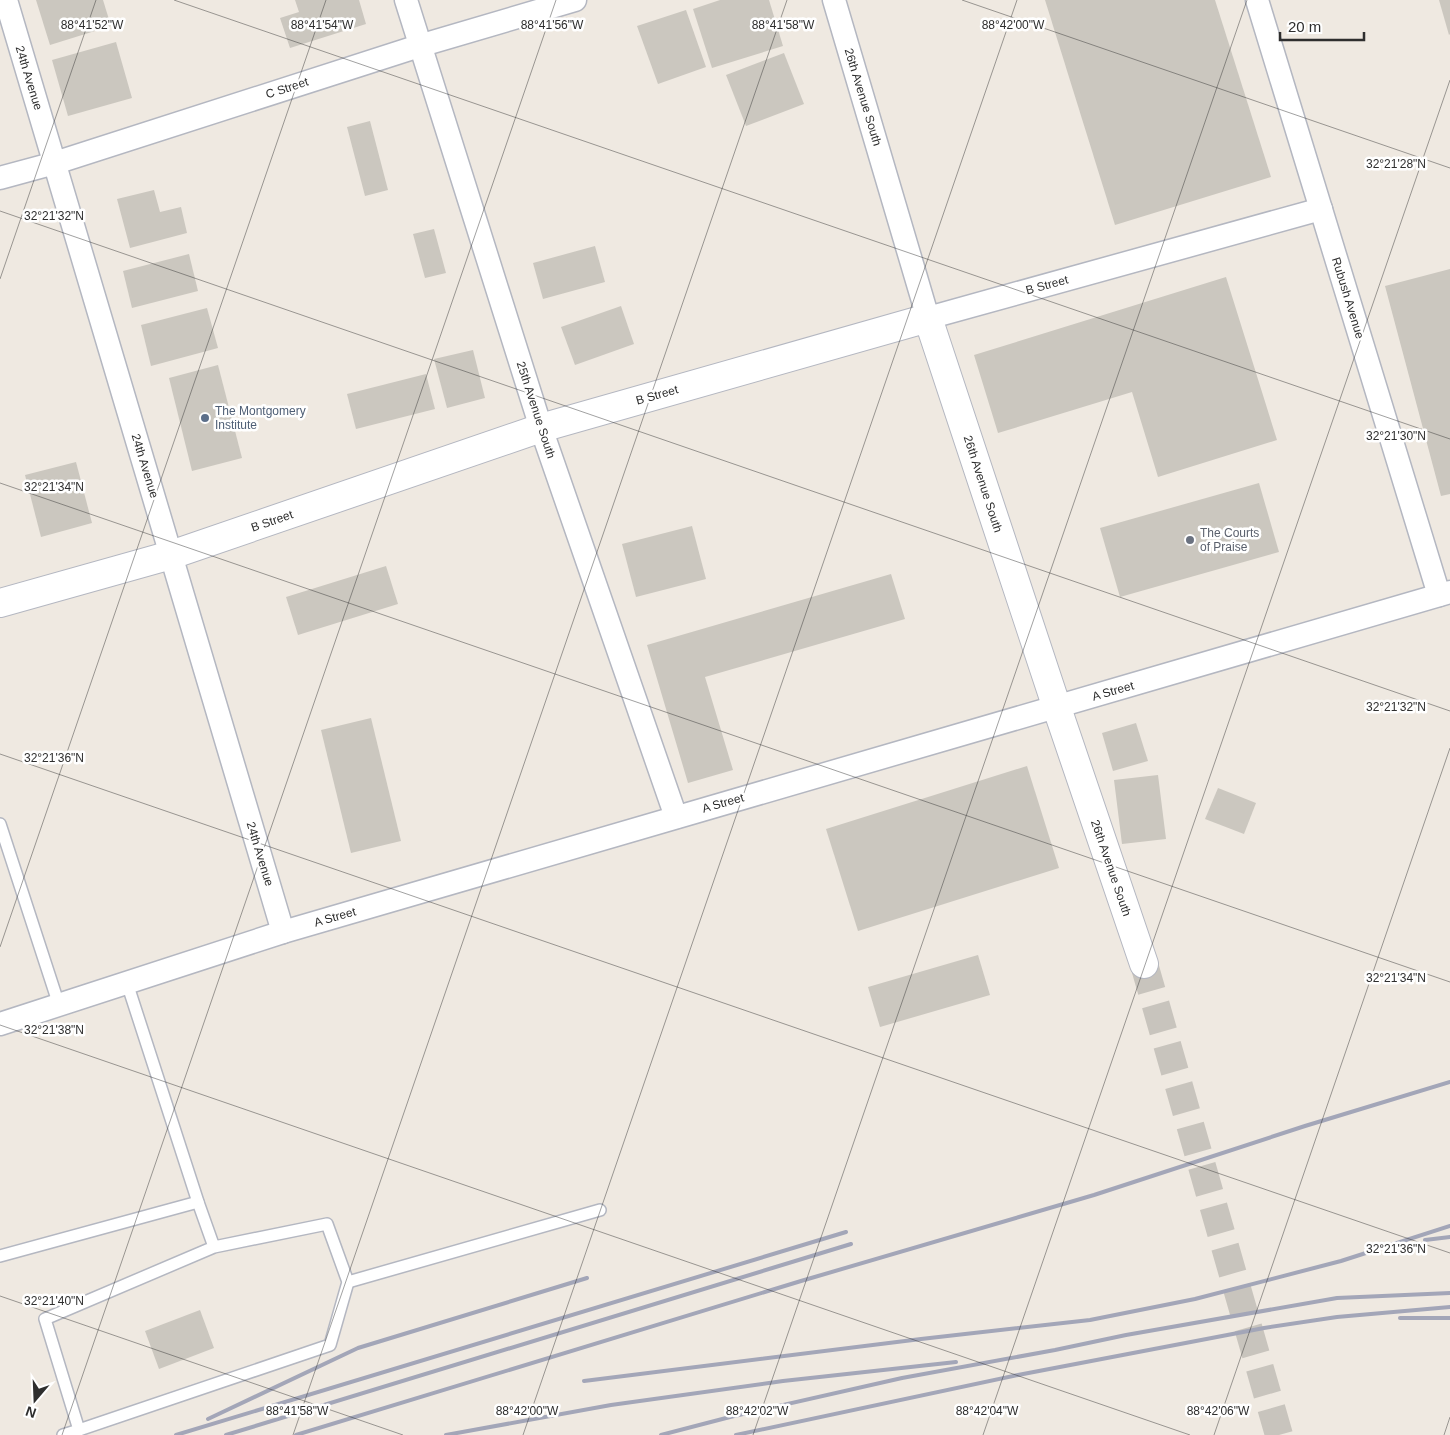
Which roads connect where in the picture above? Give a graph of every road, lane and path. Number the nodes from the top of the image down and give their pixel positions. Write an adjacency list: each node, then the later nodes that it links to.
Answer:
1 (6, 0): 7 (street, 24th Avenue)
2 (406, 0): 6 (street, 25th Avenue South)
3 (575, 0): 6 (street, C Street)
4 (834, 0): 10 (street, 26th Avenue South)
5 (1257, 0): 9 (street, Rubush Avenue)
6 (419, 46): 7 (street, C Street); 11 (street, 25th Avenue South)
7 (55, 163): 8 (street, C Street); 12 (street, 24th Avenue)
8 (0, 178)
9 (1321, 209): 10 (street, B Street); 13 (street, Rubush Avenue)
10 (928, 318): 11 (street, B Street); 15 (street, 26th Avenue South)
11 (541, 428): 12 (street, B Street); 16 (street, 25th Avenue South)
12 (171, 556): 14 (street, B Street); 18 (street, 24th Avenue)
13 (1445, 594): 15 (street, A Street)
14 (0, 603)
15 (1057, 708): 16 (street, A Street); 19 (street, 26th Avenue South)
16 (676, 817): 18 (street, A Street)
17 (0, 824): 21 (lane)
18 (283, 932): 20 (street, A Street)
19 (1144, 964)
20 (127, 983): 21 (street, A Street); 23 (lane)
21 (59, 1005): 22 (street, A Street)
22 (0, 1024)
23 (198, 1202): 25 (lane); 26 (lane)
24 (600, 1210): 27 (lane)
25 (214, 1247): 27 (lane); 28 (lane)
26 (0, 1256)
27 (348, 1282): 28 (lane)
28 (79, 1430): 29 (lane)
29 (63, 1435)

